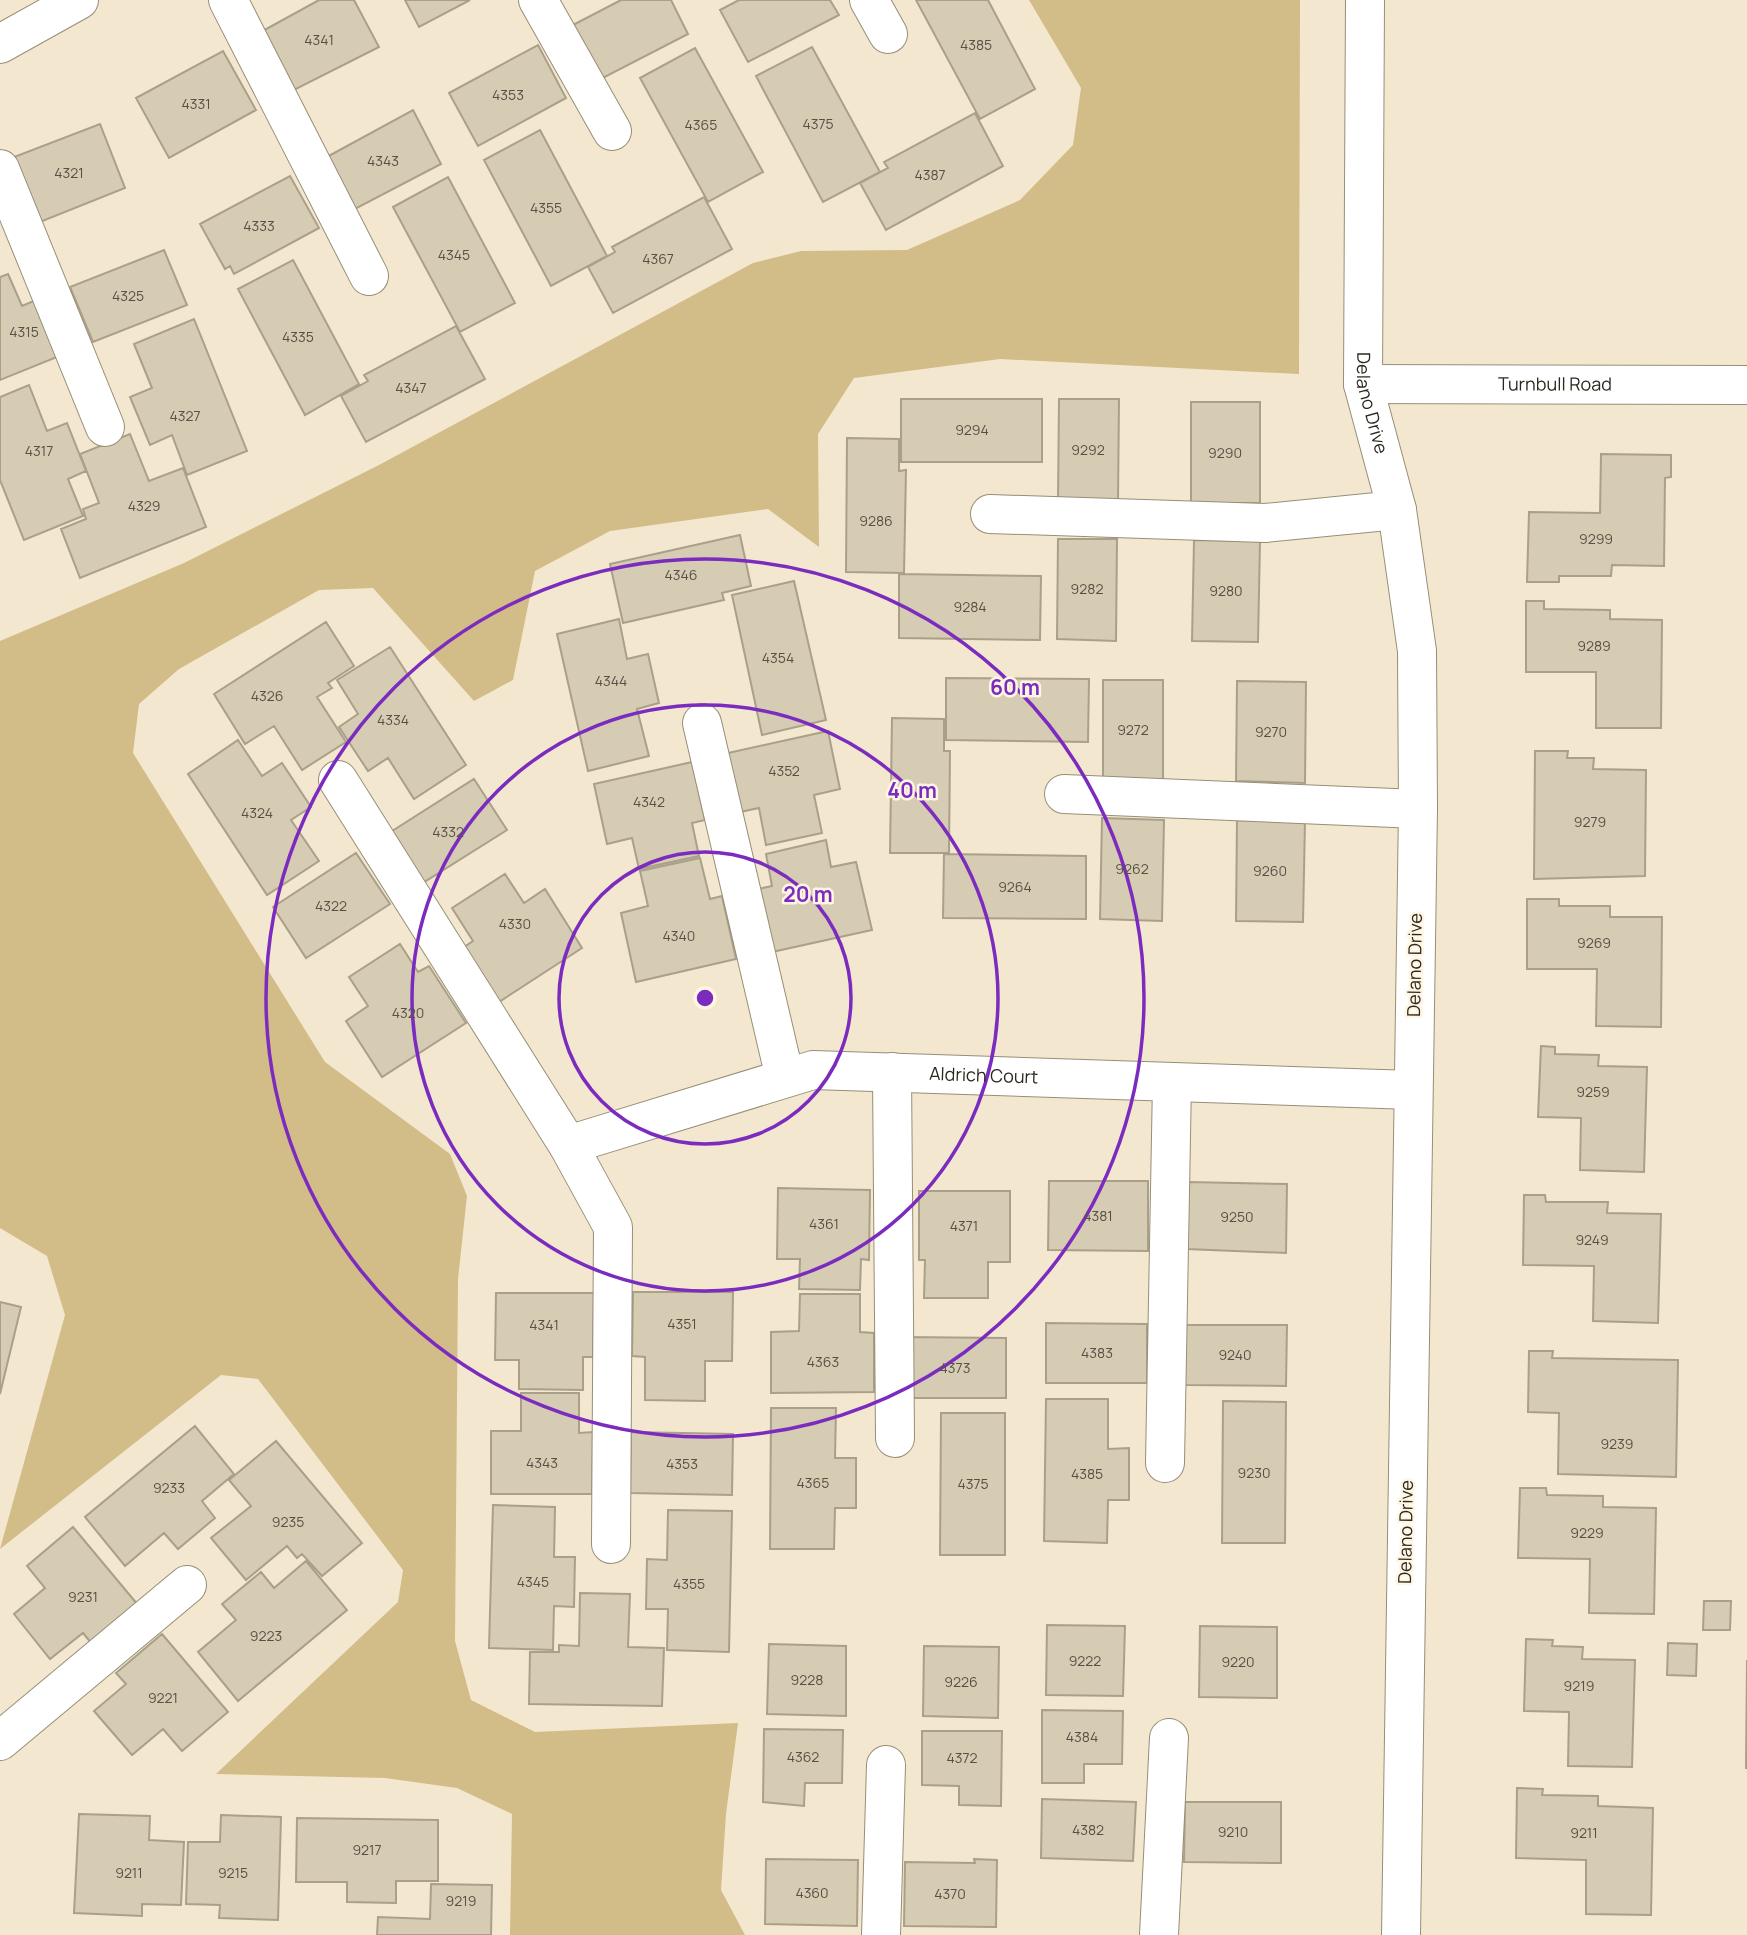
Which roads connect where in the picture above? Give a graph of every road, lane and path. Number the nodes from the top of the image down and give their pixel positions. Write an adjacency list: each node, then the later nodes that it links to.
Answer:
1 (79, 0): 7 (street)
2 (228, 0): 10 (street)
3 (538, 0): 8 (street)
4 (869, 0): 6 (street)
5 (1365, 0): 11 (street, Delano Drive)
6 (888, 34)
7 (0, 44)
8 (612, 131)
9 (0, 169): 13 (street)
10 (369, 276)
11 (1363, 384): 12 (street, Turnbull Road); 14 (street, Delano Drive)
12 (1747, 385)
13 (105, 427)
14 (1397, 510): 15 (street); 19 (street, Delano Drive)
15 (990, 514)
16 (702, 723): 21 (street)
17 (338, 780): 24 (street)
18 (1064, 794): 19 (street)
19 (1418, 809): 23 (street, Delano Drive)
20 (892, 1072): 21 (street, Aldrich Court); 22 (street, Aldrich Court); 25 (street)
21 (785, 1078): 24 (street, Aldrich Court)
22 (1172, 1082): 23 (street, Aldrich Court); 26 (street)
23 (1412, 1090): 34 (street, Delano Drive)
24 (568, 1145): 27 (street)
25 (895, 1438)
26 (1165, 1463)
27 (611, 1544)
28 (187, 1585): 30 (street)
29 (1169, 1738): 33 (street)
30 (0, 1741)
31 (886, 1765): 32 (street)
32 (881, 1935)
33 (1159, 1935)
34 (1401, 1935)

